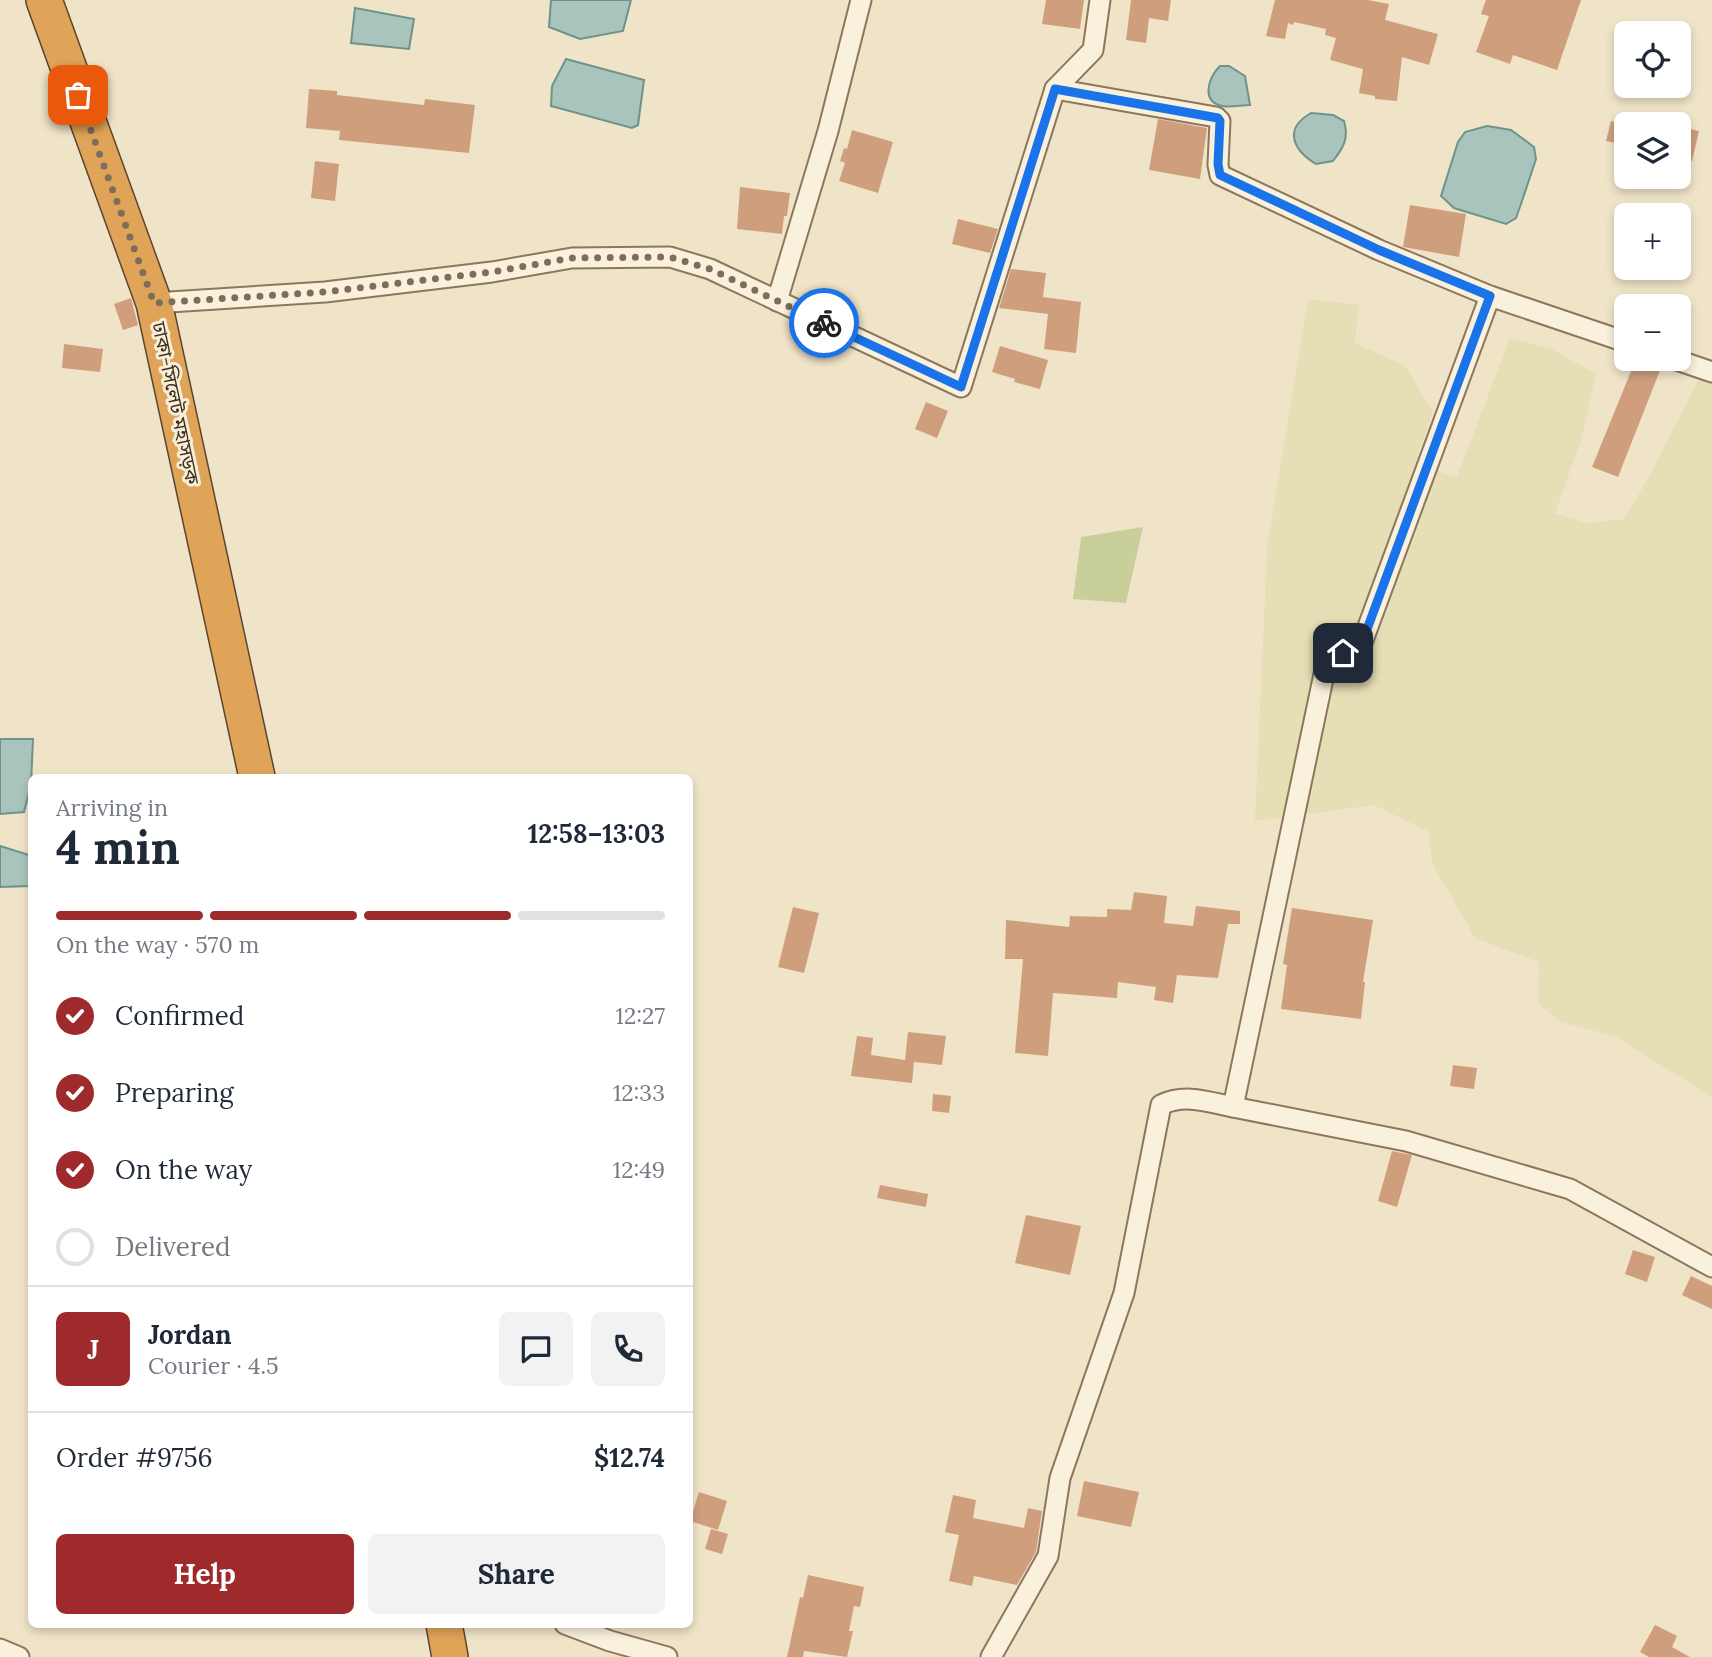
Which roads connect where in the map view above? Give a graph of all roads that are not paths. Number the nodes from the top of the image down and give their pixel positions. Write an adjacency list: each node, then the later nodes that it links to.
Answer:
1 (44, 0): 7 (highway, ঢাকা-সিলেট মহাসড়ক)
2 (861, 0): 6 (street)
3 (1100, 0): 4 (street)
4 (1055, 89): 5 (street); 6 (street)
5 (1490, 296): 8 (street); 12 (street)
6 (776, 301): 7 (street)
7 (154, 303): 11 (highway, ঢাকা-সিলেট মহাসড়ক)
8 (1614, 338)
9 (1691, 365): 10 (street)
10 (1712, 372)
11 (256, 774)
12 (1233, 1107): 13 (street); 20 (street)
13 (1712, 1267)
14 (445, 1628): 18 (highway)
15 (576, 1628): 19 (street)
16 (0, 1649): 17 (street)
17 (19, 1657)
18 (450, 1657)
19 (667, 1657)
20 (991, 1657)

